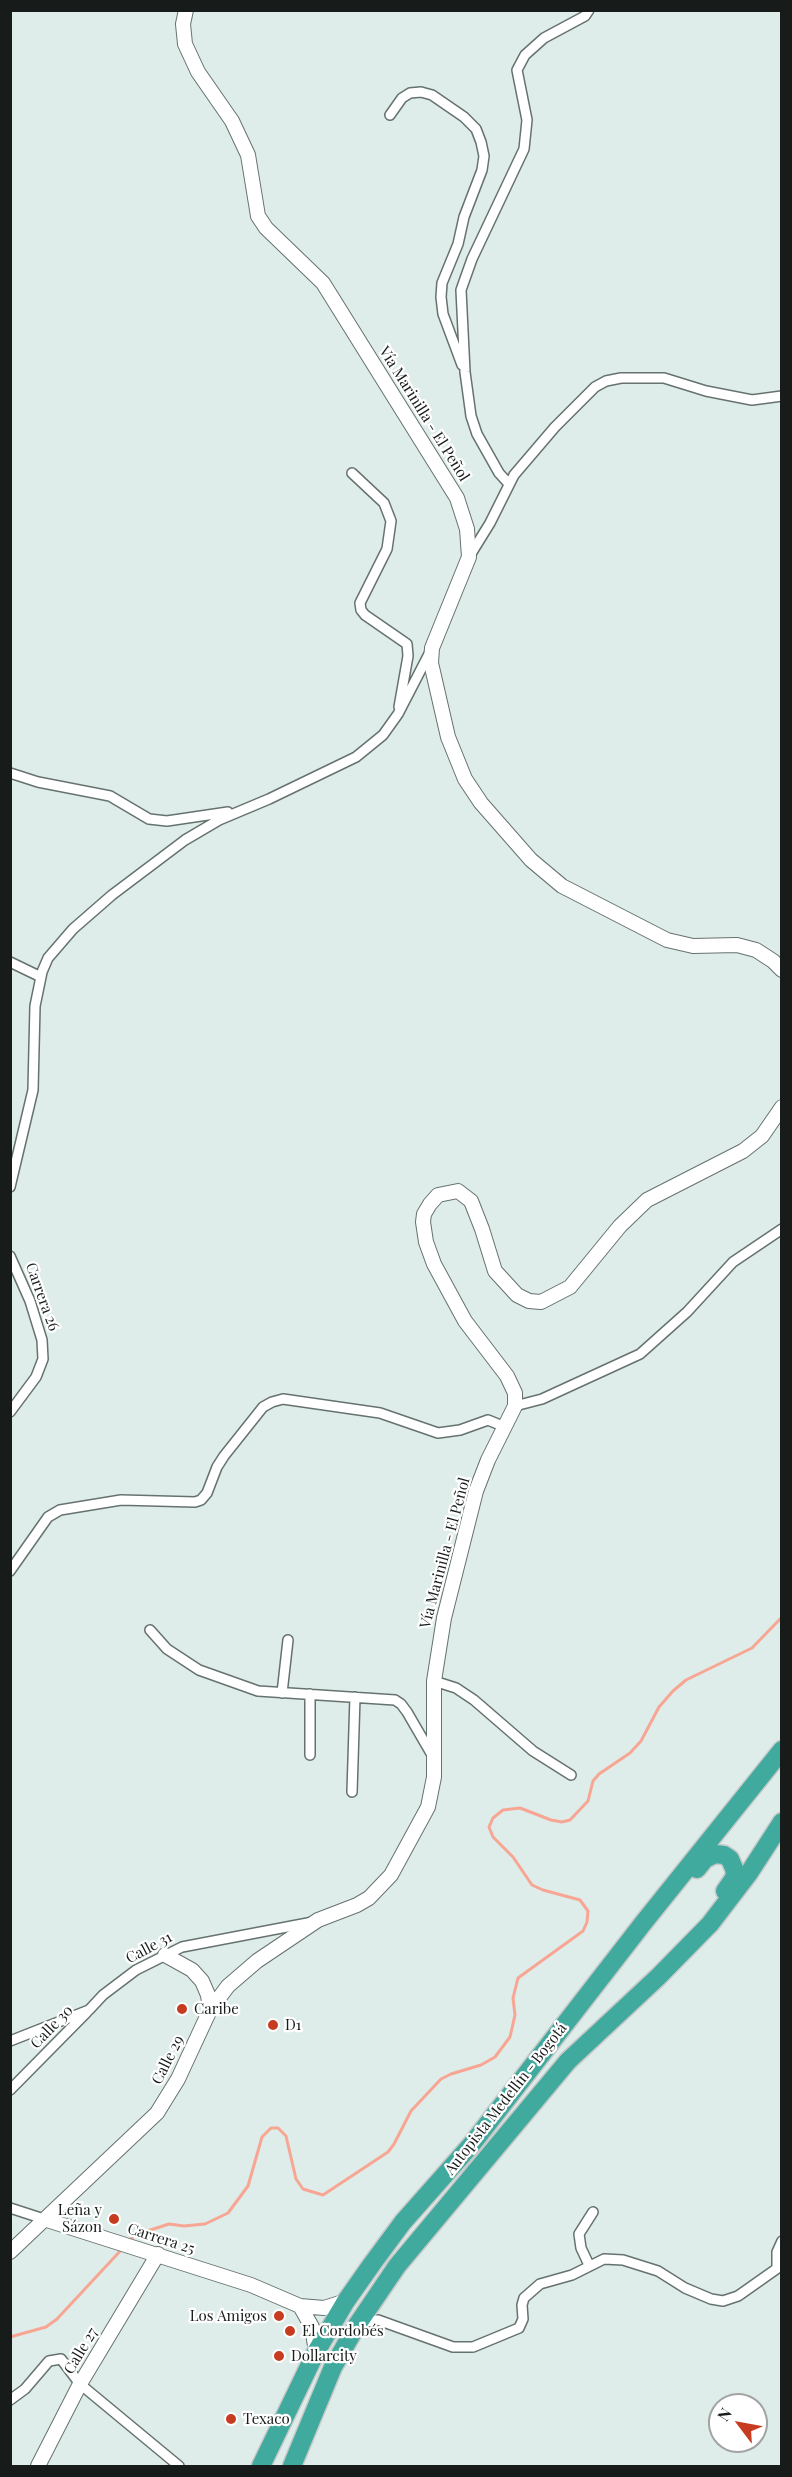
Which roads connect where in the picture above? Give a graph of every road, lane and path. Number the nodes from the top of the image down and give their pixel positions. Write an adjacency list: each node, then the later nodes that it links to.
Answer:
1 (186, 10): 8 (main road, Vía Marinilla - El Peñol)
2 (589, 10): 4 (street)
3 (390, 115): 4 (street)
4 (465, 372): 7 (street)
5 (782, 396): 7 (street)
6 (352, 473): 10 (street)
7 (509, 484): 8 (street)
8 (469, 557): 9 (main road, Vía Marinilla - El Peñol)
9 (432, 648): 10 (street); 14 (main road, Vía Marinilla - El Peñol)
10 (398, 714): 12 (street)
11 (10, 773): 12 (street)
12 (242, 810): 15 (street)
13 (10, 962): 15 (street)
14 (782, 970)
15 (41, 977): 17 (street)
16 (782, 1107): 20 (main road)
17 (10, 1187)
18 (782, 1229): 20 (street)
19 (10, 1256): 21 (street, Carrera 26)
20 (515, 1406): 22 (main road, Vía Marinilla - El Peñol)
21 (10, 1412)
22 (505, 1426): 23 (street); 26 (main road, Vía Marinilla - El Peñol)
23 (10, 1571)
24 (150, 1630): 27 (street)
25 (288, 1640): 27 (street)
26 (434, 1681): 32 (main road, Vía Marinilla - El Peñol); 33 (street)
27 (282, 1693): 28 (street)
28 (310, 1694): 29 (street); 31 (street)
29 (355, 1696): 32 (street); 34 (street)
30 (782, 1750): 37 (highway, Autopista Medellín - Bogotá)
31 (310, 1755)
32 (435, 1760): 36 (main road, Vía Marinilla - El Peñol)
33 (572, 1775)
34 (352, 1792)
35 (782, 1822): 39 (highway, Autopista Medellín - Bogotá)
36 (318, 1920): 38 (street, Calle 31); 41 (main road, Calle 29)
37 (644, 1922): 39 (highway); 52 (highway, Autopista Medellín - Bogotá)
38 (165, 1955): 40 (street, Calle 31); 41 (main road)
39 (658, 1977): 54 (highway, Autopista Medellín - Bogotá)
40 (89, 2010): 42 (street, Calle 31); 43 (street, Calle 30)
41 (210, 2010): 46 (main road, Calle 29)
42 (10, 2041)
43 (10, 2090)
44 (10, 2208): 46 (street, Carrera 25)
45 (593, 2212): 50 (street)
46 (47, 2220): 48 (main road, Calle 29); 49 (main road, Carrera 25)
47 (782, 2241): 51 (street)
48 (10, 2253)
49 (158, 2254): 53 (main road, Carrera 25); 56 (main road, Calle 27)
50 (589, 2265): 51 (street); 54 (street)
51 (779, 2266)
52 (346, 2301): 53 (main road, Carrera 25); 55 (highway, Autopista Medellín - Bogotá)
53 (300, 2306): 55 (main road)
54 (357, 2325): 61 (highway, Autopista Medellín - Bogotá)
55 (316, 2352): 60 (highway, Autopista Medellín - Bogotá)
56 (80, 2384): 57 (street); 58 (main road, Calle 27); 59 (street)
57 (10, 2400)
58 (38, 2466)
59 (179, 2466)
60 (261, 2466)
61 (292, 2466)

